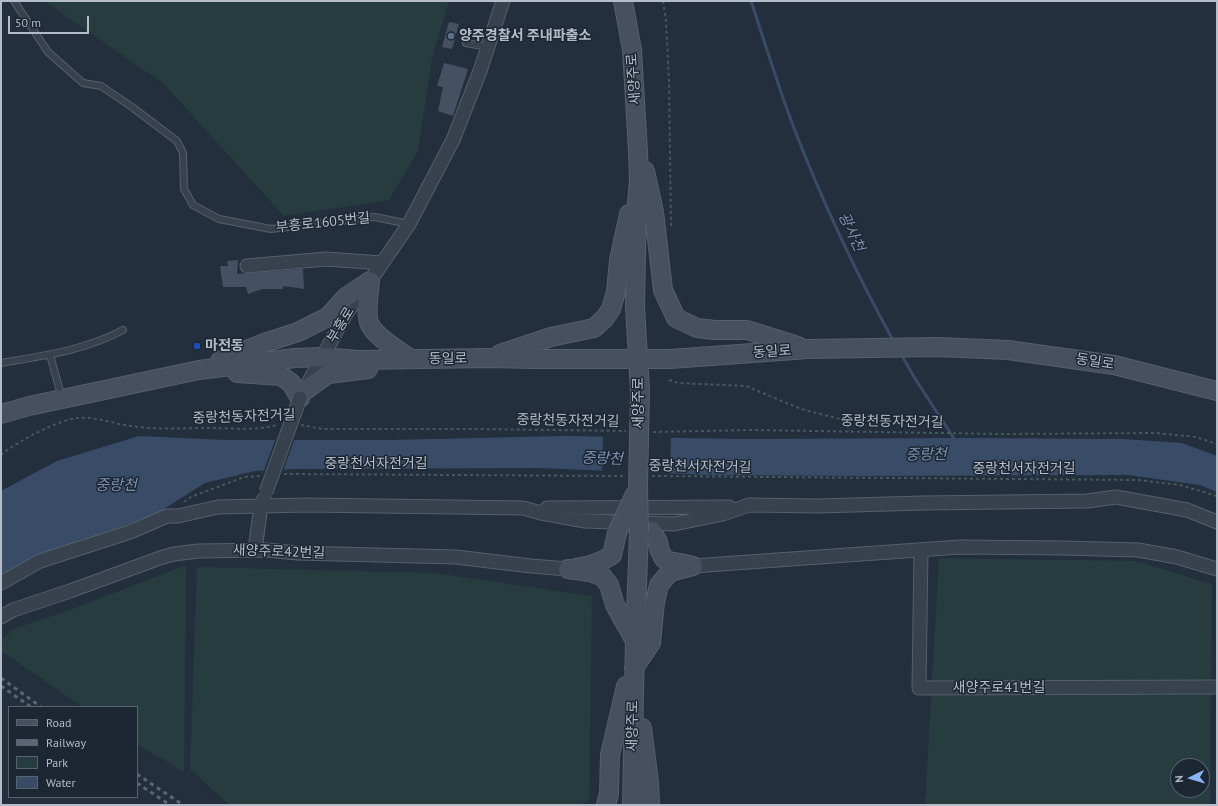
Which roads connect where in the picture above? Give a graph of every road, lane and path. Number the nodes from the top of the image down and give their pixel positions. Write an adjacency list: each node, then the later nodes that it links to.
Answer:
1 (14, 1): 9 (lane, 부흥로1605번길)
2 (503, 1): 6 (street, 부흥로)
3 (663, 1): 10 (path)
4 (623, 2): 7 (main road, 새양주로)
5 (466, 43): 6 (lane)
6 (488, 47): 9 (street, 부흥로)
7 (637, 137): 8 (main road, 새양주로); 15 (main road)
8 (637, 203): 19 (main road); 20 (main road, 새양주로)
9 (409, 224): 11 (street, 부흥로)
10 (671, 234)
11 (382, 263): 12 (street); 13 (street, 부흥로)
12 (247, 266)
13 (370, 281): 18 (street, 부흥로); 21 (main road); 24 (main road)
14 (123, 330): 17 (lane)
15 (808, 349): 16 (main road, 동일로); 27 (main road, 동일로)
16 (754, 353): 20 (main road, 동일로); 26 (main road)
17 (50, 355): 23 (lane); 29 (lane)
18 (322, 357): 21 (main road, 동일로); 24 (main road, 부흥로); 28 (street)
19 (489, 358): 21 (main road, 동일로); 22 (main road, 동일로)
20 (638, 358): 22 (main road, 동일로); 26 (main road, 새양주로)
21 (417, 359): 28 (main road)
22 (533, 360): 26 (main road)
23 (1, 363)
24 (199, 370): 28 (main road); 29 (main road, 부흥로)
25 (669, 380): 33 (path)
26 (640, 387): 40 (main road, 새양주로, bridge)
27 (1217, 391)
28 (301, 395): 42 (street, bridge)
29 (62, 399): 30 (main road, 부흥로)
30 (1, 414)
31 (281, 424): 37 (path, 중랑천동자전거길)
32 (299, 424): 34 (path, 중랑천동자전거길)
33 (848, 431): 35 (path, 중랑천동자전거길); 36 (path, 중랑천동자전거길)
34 (633, 432)
35 (648, 432)
36 (1217, 444)
37 (1, 455)
38 (284, 474): 40 (path, 중랑천서자전거길)
39 (260, 476): 43 (path)
40 (638, 484): 41 (path, 중랑천서자전거길); 45 (main road, 새양주로, bridge); 49 (main road, bridge)
41 (1217, 496)
42 (261, 505): 43 (street); 44 (street); 46 (street)
43 (167, 516): 51 (street)
44 (1217, 522)
45 (645, 532): 48 (main road); 53 (main road, 새양주로)
46 (255, 550): 49 (street, 새양주로42번길); 52 (street, 새양주로42번길)
47 (921, 550): 48 (street); 50 (street); 55 (street, 새양주로41번길)
48 (692, 566): 54 (main road)
49 (568, 569): 53 (main road)
50 (1217, 569)
51 (1, 583)
52 (1, 617)
53 (635, 644): 54 (main road, 새양주로); 56 (main road)
54 (634, 669): 57 (main road, 새양주로); 58 (main road)
55 (1217, 687)
56 (606, 805)
57 (632, 805)
58 (650, 805)

